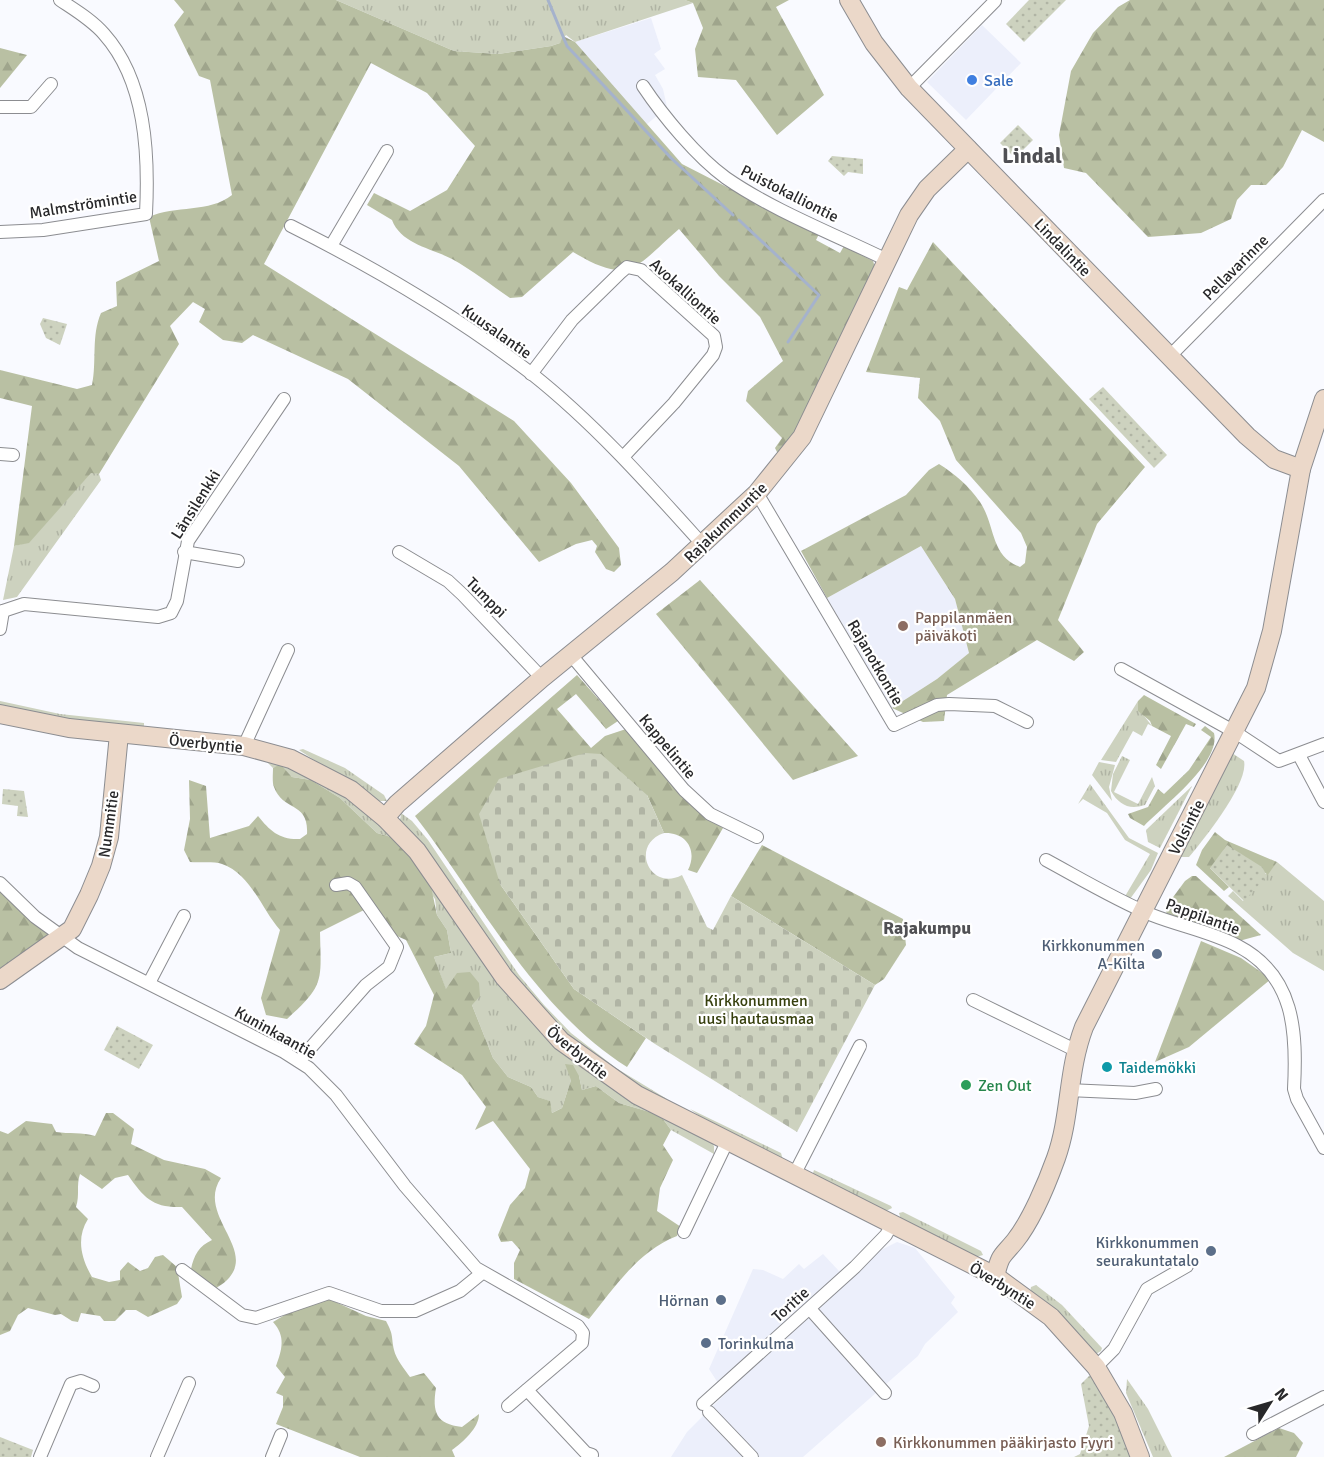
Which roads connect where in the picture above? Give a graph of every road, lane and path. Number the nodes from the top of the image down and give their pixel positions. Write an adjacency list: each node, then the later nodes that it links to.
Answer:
1 (60, 0): 12 (street, Malmströmintie)
2 (849, 0): 6 (street, Lindalintie)
3 (995, 1): 6 (street)
4 (51, 84): 7 (street)
5 (643, 86): 14 (street, Puistokalliontie)
6 (909, 88): 8 (street, Lindalintie)
7 (0, 107)
8 (968, 149): 14 (street, Rajakummuntie); 15 (street, Lindalintie)
9 (387, 151): 13 (street)
10 (1324, 200): 15 (street, Pellavarinne)
11 (291, 226): 13 (street, Kuusalantie)
12 (0, 232)
13 (331, 246): 16 (street, Kuusalantie)
14 (887, 260): 21 (street, Rajakummuntie)
15 (1169, 357): 20 (street, Lindalintie)
16 (531, 374): 19 (street, Kuusalantie); 19 (street, Avokalliontie)
17 (284, 399): 23 (street, Länsilenkki)
18 (1324, 399): 20 (street, Volsintie)
19 (623, 457): 22 (street, Kuusalantie)
20 (1300, 470): 34 (street, Volsintie)
21 (757, 493): 22 (street, Rajakummuntie); 33 (street, Rajanotkontie)
22 (703, 545): 29 (street, Rajakummuntie)
23 (184, 552): 25 (street); 26 (street, Länsilenkki)
24 (399, 552): 31 (street, Tumppi)
25 (238, 561)
26 (2, 610): 27 (street, Länsilenkki)
27 (0, 629)
28 (288, 650): 37 (street)
29 (571, 655): 31 (street, Rajakummuntie); 41 (street, Kappelintie)
30 (1121, 669): 34 (street)
31 (542, 678): 40 (street, Rajakummuntie)
32 (0, 714): 35 (street, Överbyntie)
33 (1027, 722)
34 (1235, 732): 38 (street); 45 (street, Volsintie)
35 (119, 734): 37 (street, Överbyntie); 47 (street, Nummitie)
36 (1324, 744): 38 (street)
37 (244, 746): 40 (street, Överbyntie)
38 (1299, 754): 39 (street)
39 (1324, 802)
40 (385, 818): 56 (street, Överbyntie)
41 (757, 837)
42 (1046, 860): 45 (street, Pappilantie)
43 (0, 883): 47 (street, Kuninkaantie)
44 (336, 885): 53 (street)
45 (1143, 911): 52 (street, Volsintie); 57 (street, Pappilantie)
46 (184, 916): 49 (street)
47 (60, 936): 48 (street, Nummitie); 49 (street, Kuninkaantie)
48 (0, 980)
49 (149, 983): 53 (street, Kuninkaantie)
50 (973, 1000): 52 (street)
51 (860, 1046): 58 (street)
52 (1075, 1050): 55 (street, Volsintie)
53 (299, 1061): 63 (street, Kuninkaantie)
54 (1156, 1089): 55 (street)
55 (1068, 1090): 64 (street, Volsintie)
56 (727, 1142): 58 (street, Överbyntie); 60 (street)
57 (1324, 1148)
58 (794, 1175): 59 (street, Överbyntie)
59 (892, 1224): 64 (street, Överbyntie); 65 (street, Toritie)
60 (684, 1232)
61 (1187, 1266): 66 (street)
62 (182, 1270): 63 (street)
63 (482, 1273): 69 (street, Kuninkaantie)
64 (995, 1276): 66 (street, Överbyntie)
65 (810, 1309): 70 (street); 79 (street, Toritie)
66 (1096, 1367): 80 (street, Överbyntie)
67 (189, 1383): 77 (street)
68 (93, 1386): 76 (street)
69 (527, 1390): 72 (street); 75 (street)
70 (885, 1393)
71 (1324, 1397): 73 (street)
72 (508, 1406)
73 (1253, 1434)
74 (281, 1435): 78 (street)
75 (592, 1455)
76 (40, 1457)
77 (157, 1457)
78 (272, 1457)
79 (752, 1457)
80 (1140, 1457)

